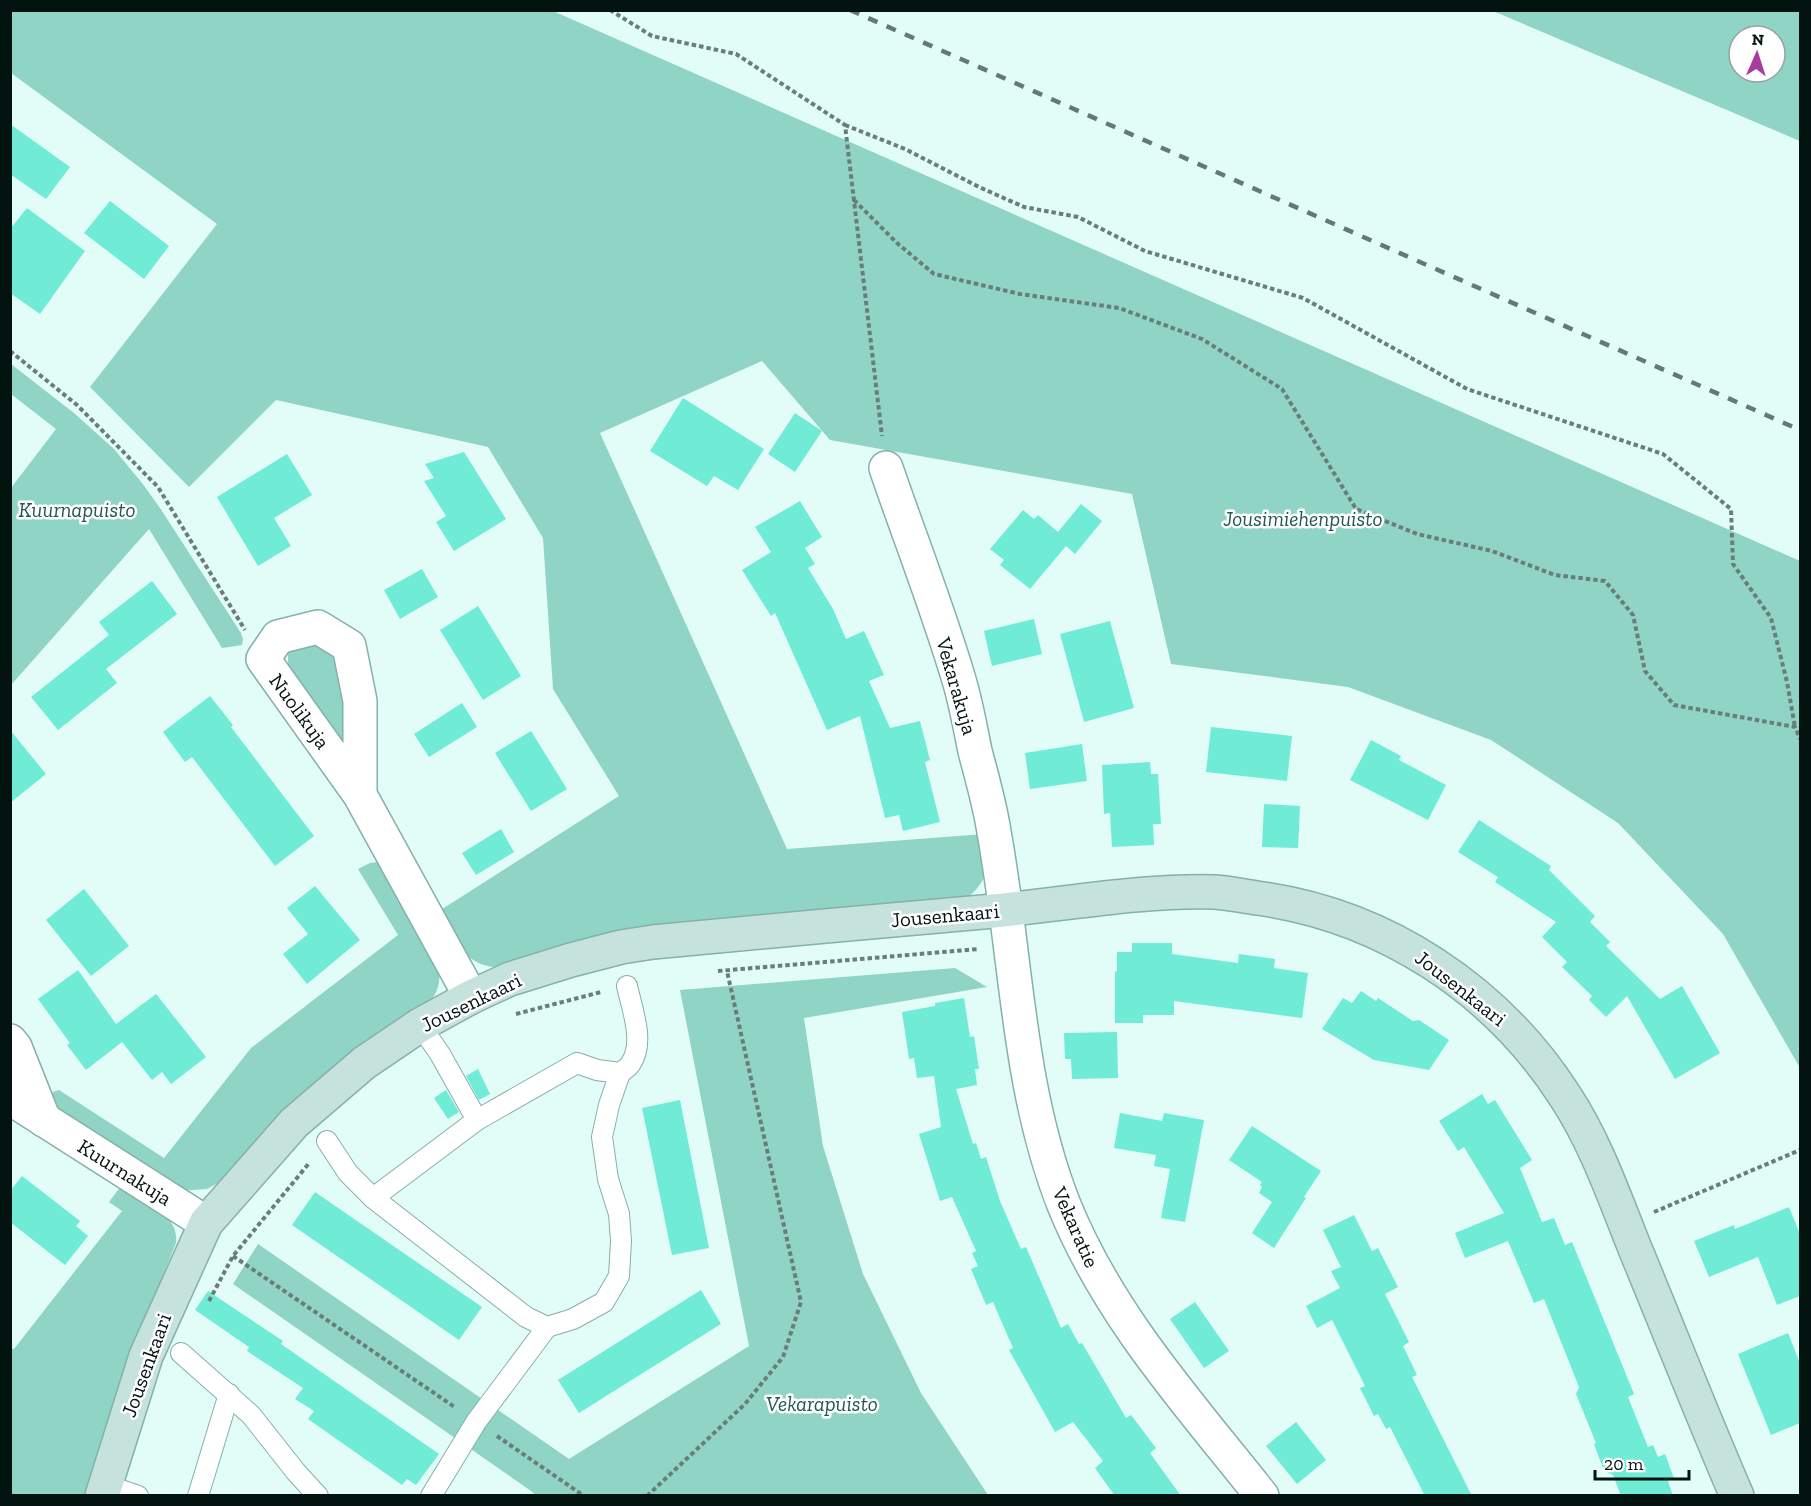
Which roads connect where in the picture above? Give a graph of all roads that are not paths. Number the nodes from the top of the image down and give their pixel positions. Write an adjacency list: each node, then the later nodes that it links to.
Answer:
1 (886, 468): 3 (street, Vekarakuja)
2 (360, 795): 2 (street, Nuolikuja); 5 (street, Nuolikuja)
3 (1006, 910): 5 (street, Jousenkaari); 23 (street, Vekaratie); 24 (street, Jousenkaari)
4 (627, 986): 8 (lane)
5 (471, 997): 6 (street, Jousenkaari)
6 (420, 1025): 11 (lane); 14 (street, Jousenkaari)
7 (10, 1041): 10 (street)
8 (620, 1073): 11 (lane); 15 (lane)
9 (10, 1098): 10 (street, Kuurnakuja)
10 (44, 1120): 14 (street, Kuurnakuja)
11 (477, 1120): 13 (lane)
12 (327, 1141): 13 (lane)
13 (373, 1198): 15 (lane)
14 (206, 1223): 18 (street, Jousenkaari)
15 (547, 1327): 22 (lane)
16 (181, 1353): 17 (lane)
17 (229, 1394): 20 (lane); 21 (lane)
18 (104, 1490): 19 (lane)
19 (138, 1496)
20 (198, 1496)
21 (318, 1496)
22 (431, 1496)
23 (1262, 1496)
24 (1737, 1496)

